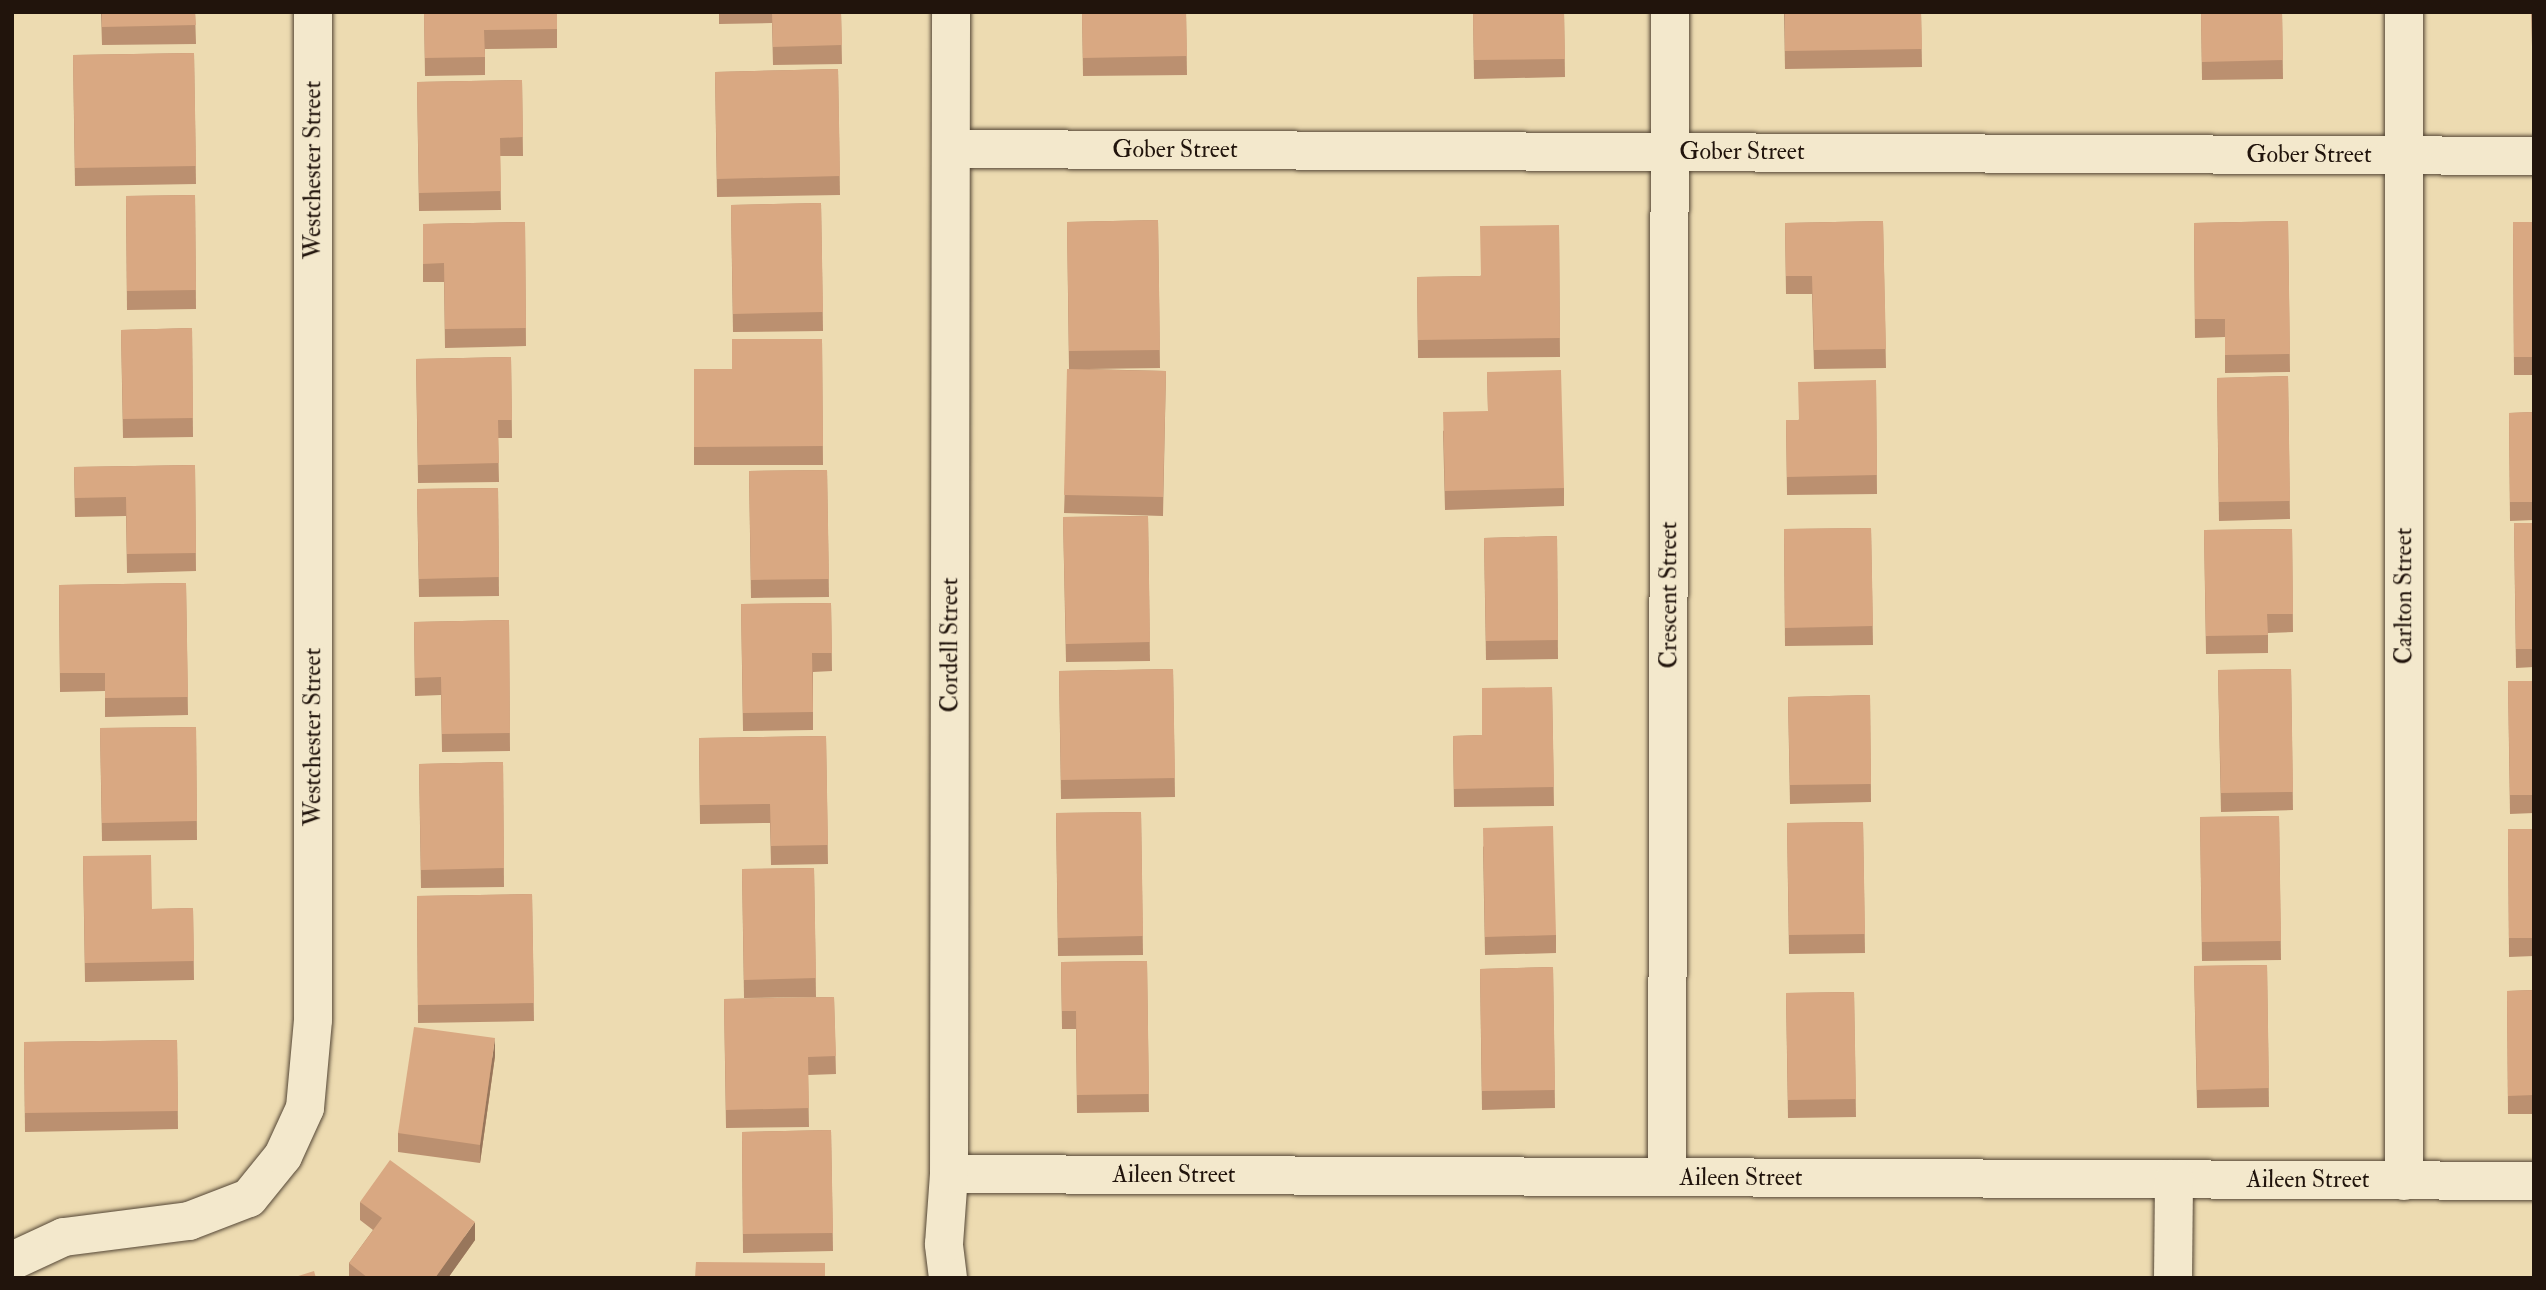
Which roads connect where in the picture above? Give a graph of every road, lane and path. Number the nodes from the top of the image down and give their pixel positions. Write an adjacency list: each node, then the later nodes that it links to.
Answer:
1 (313, 12): 14 (street, Westchester Street)
2 (951, 12): 5 (street, Cordell Street)
3 (1670, 12): 6 (street, Crescent Street)
4 (2404, 12): 7 (street, Carlton Street)
5 (951, 149): 6 (street, Gober Street); 9 (street, Cordell Street)
6 (1670, 152): 7 (street, Gober Street); 10 (street, Crescent Street)
7 (2404, 156): 8 (street, Gober Street); 12 (street, Carlton Street)
8 (2534, 156)
9 (948, 1174): 10 (street, Aileen Street); 15 (street, Cordell Street)
10 (1667, 1177): 11 (street, Aileen Street)
11 (2174, 1180): 12 (street, Aileen Street); 16 (street)
12 (2404, 1181): 13 (street, Aileen Street)
13 (2534, 1181)
14 (12, 1261)
15 (948, 1278)
16 (2173, 1278)

